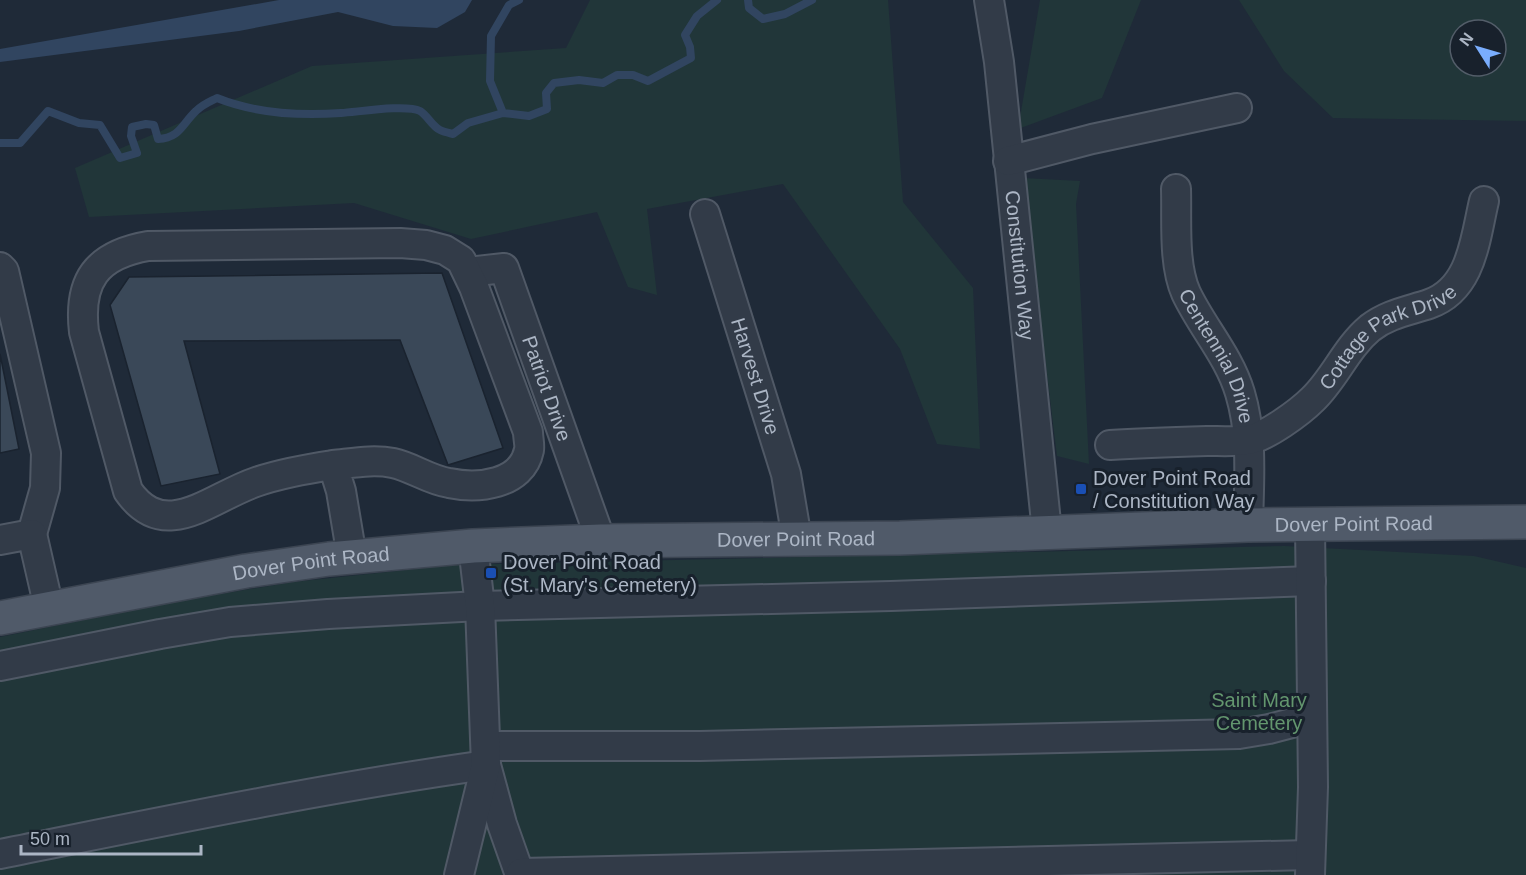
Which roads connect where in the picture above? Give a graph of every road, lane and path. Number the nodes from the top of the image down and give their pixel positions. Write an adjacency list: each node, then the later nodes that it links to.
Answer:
1 (989, 0): 3 (street, Constitution Way)
2 (1238, 108): 3 (street)
3 (1008, 161): 15 (street, Constitution Way)
4 (1176, 189): 9 (street, Centennial Drive)
5 (1484, 201): 9 (street, Cottage Park Drive)
6 (705, 214): 17 (street, Harvest Drive)
7 (0, 267): 16 (street)
8 (468, 272): 11 (street); 11 (street); 19 (street, Patriot Drive)
9 (1249, 440): 10 (street); 12 (street, Centennial Drive)
10 (1110, 445)
11 (333, 465): 21 (street)
12 (1248, 525): 13 (main road, Dover Point Road); 15 (main road, Dover Point Road)
13 (1310, 525): 14 (main road, Dover Point Road); 22 (street)
14 (1517, 526)
15 (1047, 532): 17 (main road, Dover Point Road)
16 (32, 534): 18 (street); 24 (street)
17 (797, 539): 19 (main road, Dover Point Road)
18 (0, 540)
19 (601, 541): 20 (main road, Dover Point Road)
20 (473, 546): 21 (main road, Dover Point Road); 23 (street)
21 (352, 556): 24 (main road, Dover Point Road)
22 (1311, 581): 23 (street); 27 (street)
23 (480, 606): 26 (street); 28 (street)
24 (49, 608): 25 (main road, Dover Point Road)
25 (0, 618)
26 (0, 666)
27 (1311, 718): 28 (street); 30 (street)
28 (486, 756): 29 (street); 32 (street); 33 (street)
29 (0, 854)
30 (1310, 865): 31 (street)
31 (878, 869): 32 (street)
32 (520, 874)
33 (459, 875)

